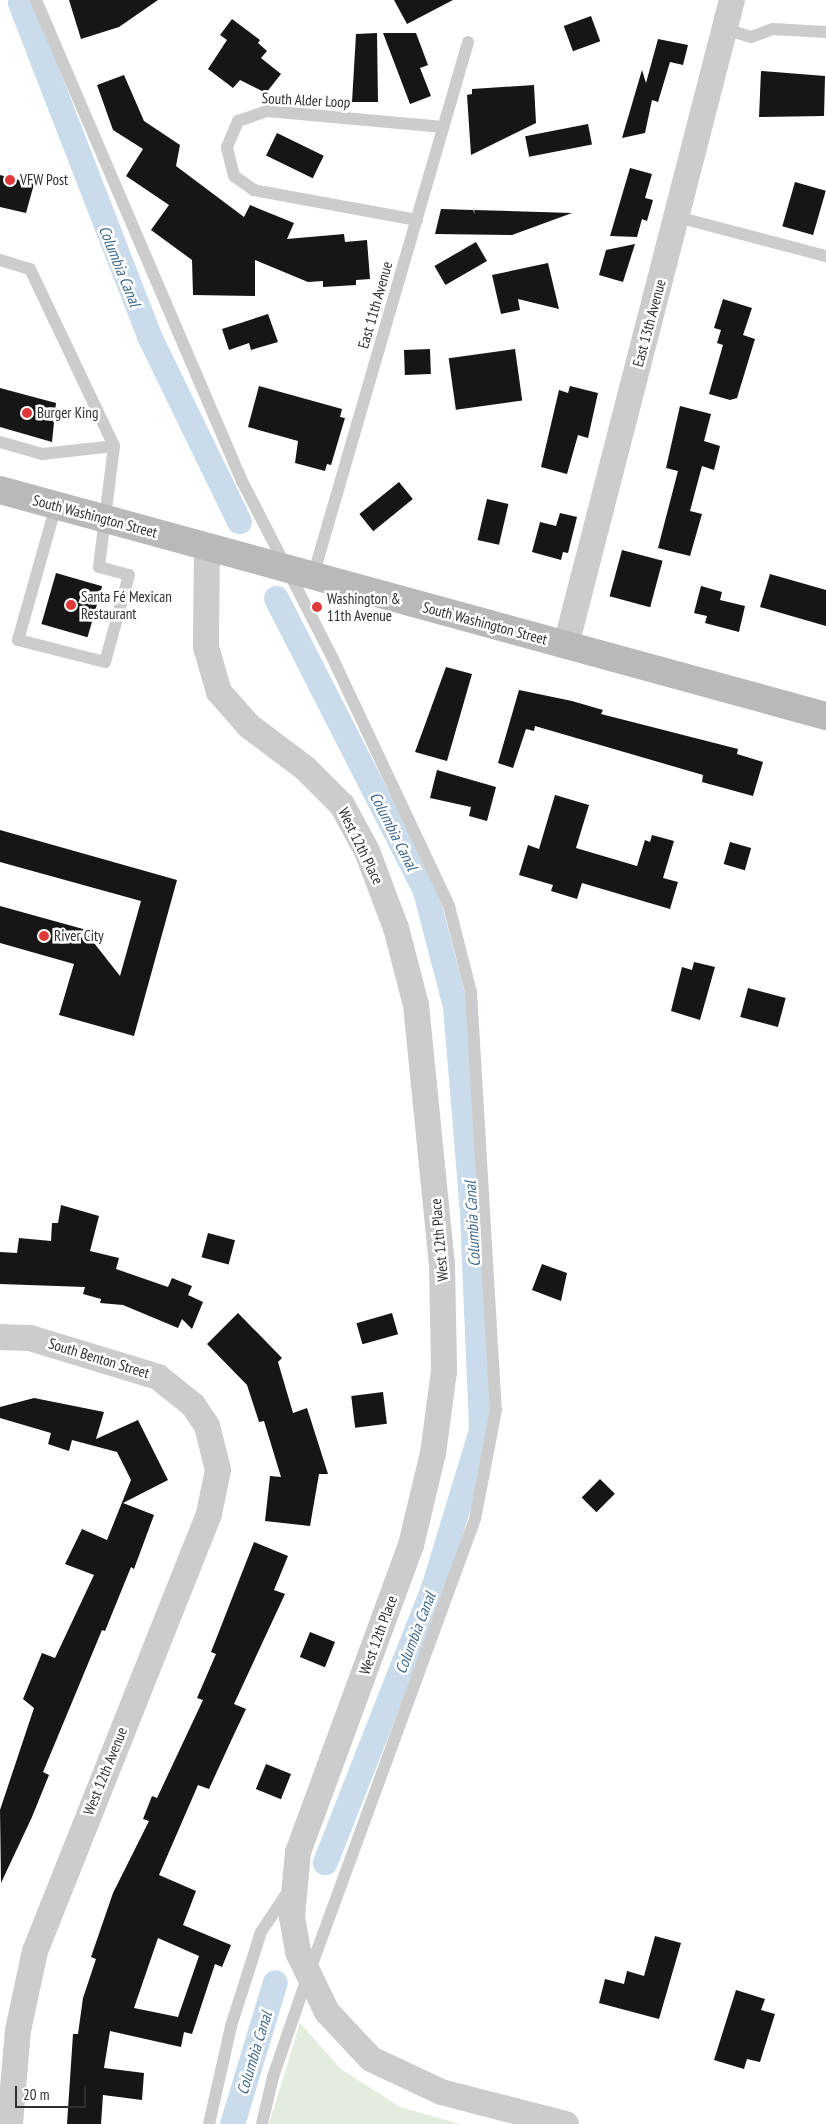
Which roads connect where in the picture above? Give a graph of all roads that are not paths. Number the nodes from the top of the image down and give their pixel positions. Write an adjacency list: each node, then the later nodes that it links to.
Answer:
1 (36, 0): 17 (lane)
2 (732, 0): 3 (street, East 13th Avenue)
3 (725, 30): 4 (lane); 7 (street, East 13th Avenue)
4 (826, 32)
5 (468, 42): 6 (lane, East 11th Avenue)
6 (443, 127): 8 (lane, East 11th Avenue); 8 (lane, South Alder Loop)
7 (677, 216): 9 (lane); 19 (street, East 13th Avenue)
8 (416, 220): 18 (lane, East 11th Avenue)
9 (826, 256)
10 (0, 260): 12 (lane)
11 (0, 442): 12 (lane)
12 (114, 446): 15 (lane)
13 (5, 496): 14 (main road, South Washington Street)
14 (56, 506): 15 (main road, South Washington Street); 15 (lane)
15 (106, 520): 16 (main road, South Washington Street)
16 (207, 547): 17 (main road, South Washington Street); 23 (street, West 12th Place)
17 (283, 568): 18 (main road, South Washington Street); 24 (lane)
18 (313, 576): 19 (main road, South Washington Street)
19 (566, 645): 20 (main road, South Washington Street)
20 (826, 716)
21 (0, 1336): 22 (street, South Benton Street)
22 (207, 1426): 25 (street, West 12th Avenue)
23 (293, 1883): 24 (street, West 12th Place); 26 (lane)
24 (307, 1978): 27 (lane); 28 (street)
25 (10, 2124)
26 (209, 2124)
27 (262, 2124)
28 (566, 2124)

